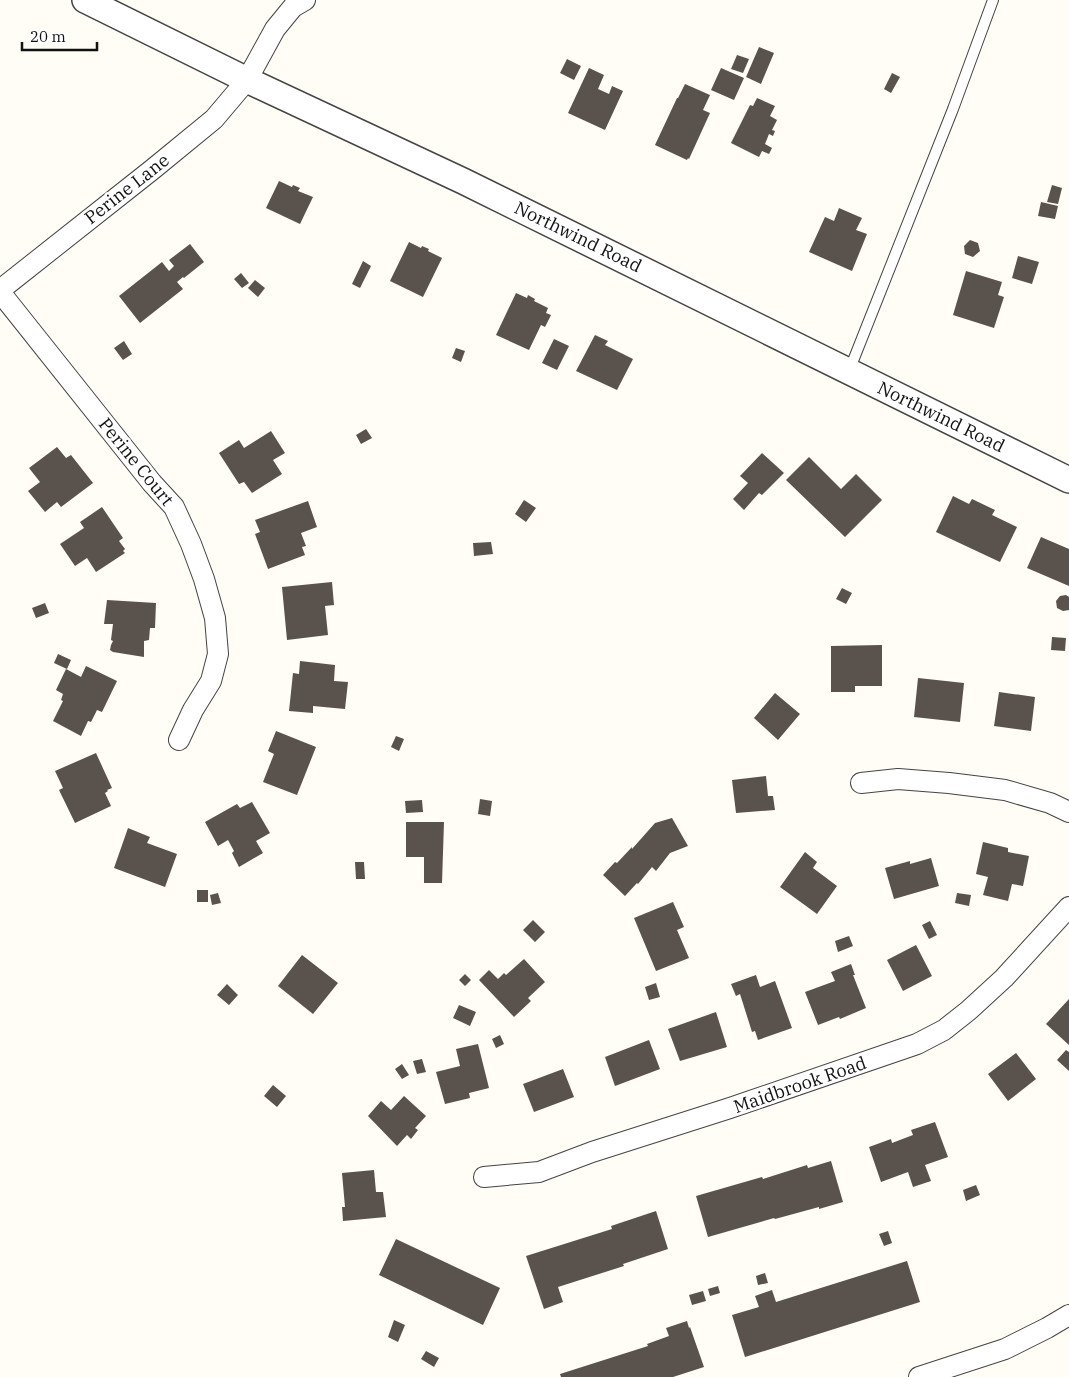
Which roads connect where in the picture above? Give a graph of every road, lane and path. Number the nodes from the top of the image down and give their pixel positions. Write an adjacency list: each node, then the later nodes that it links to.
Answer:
1 (85, 0): 4 (street, Northwind Road)
2 (305, 0): 4 (street, Perine Lane)
3 (993, 0): 6 (lane)
4 (247, 80): 5 (street, Perine Lane); 6 (street, Northwind Road)
5 (0, 291): 8 (street, Perine Court)
6 (849, 371): 7 (street, Northwind Road)
7 (1069, 480)
8 (179, 740)
9 (861, 783): 10 (street)
10 (1069, 812)
11 (1069, 907): 12 (street, Maidbrook Road)
12 (484, 1177)
13 (1069, 1314): 14 (street)
14 (920, 1377)

